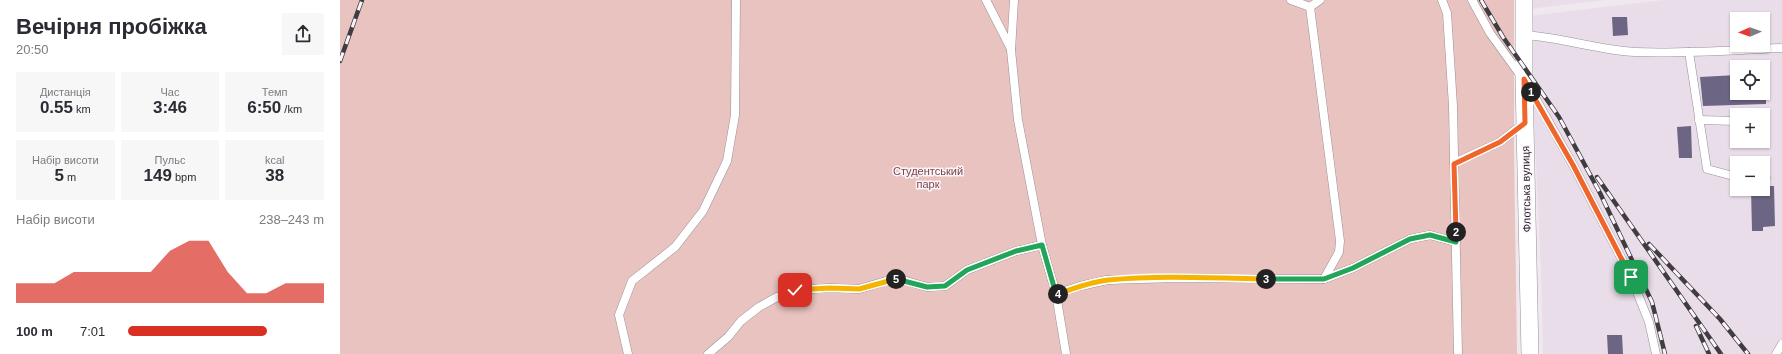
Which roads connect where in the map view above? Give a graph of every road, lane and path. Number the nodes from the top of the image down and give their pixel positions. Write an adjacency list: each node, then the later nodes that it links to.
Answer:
1 (736, 0): 25 (lane)
2 (986, 0): 12 (lane)
3 (1014, 0): 12 (lane)
4 (1291, 0): 9 (lane)
5 (1320, 0): 9 (lane)
6 (1442, 0): 18 (lane)
7 (1472, 0): 14 (lane)
8 (1524, 0): 10 (street, Флотська вулиця)
9 (1310, 7): 22 (lane)
10 (1523, 35): 13 (lane); 14 (street, Флотська вулиця)
11 (1782, 48): 13 (lane)
12 (1011, 50): 21 (lane)
13 (1689, 52): 15 (lane)
14 (1524, 79): 17 (street, Флотська вулиця); 30 (lane)
15 (1699, 120): 16 (lane); 19 (lane)
16 (1730, 121)
17 (1525, 123): 18 (lane); 29 (street, Флотська вулиця)
18 (1454, 164): 20 (lane)
19 (1730, 175)
20 (1456, 242): 22 (lane); 28 (lane)
21 (1042, 245): 23 (lane); 26 (lane)
22 (1324, 279): 23 (lane)
23 (1056, 294): 27 (lane)
24 (1782, 344): 31 (lane)
25 (628, 354)
26 (708, 354)
27 (1066, 354)
28 (1458, 354)
29 (1530, 354)
30 (1656, 354)
31 (1776, 354)

